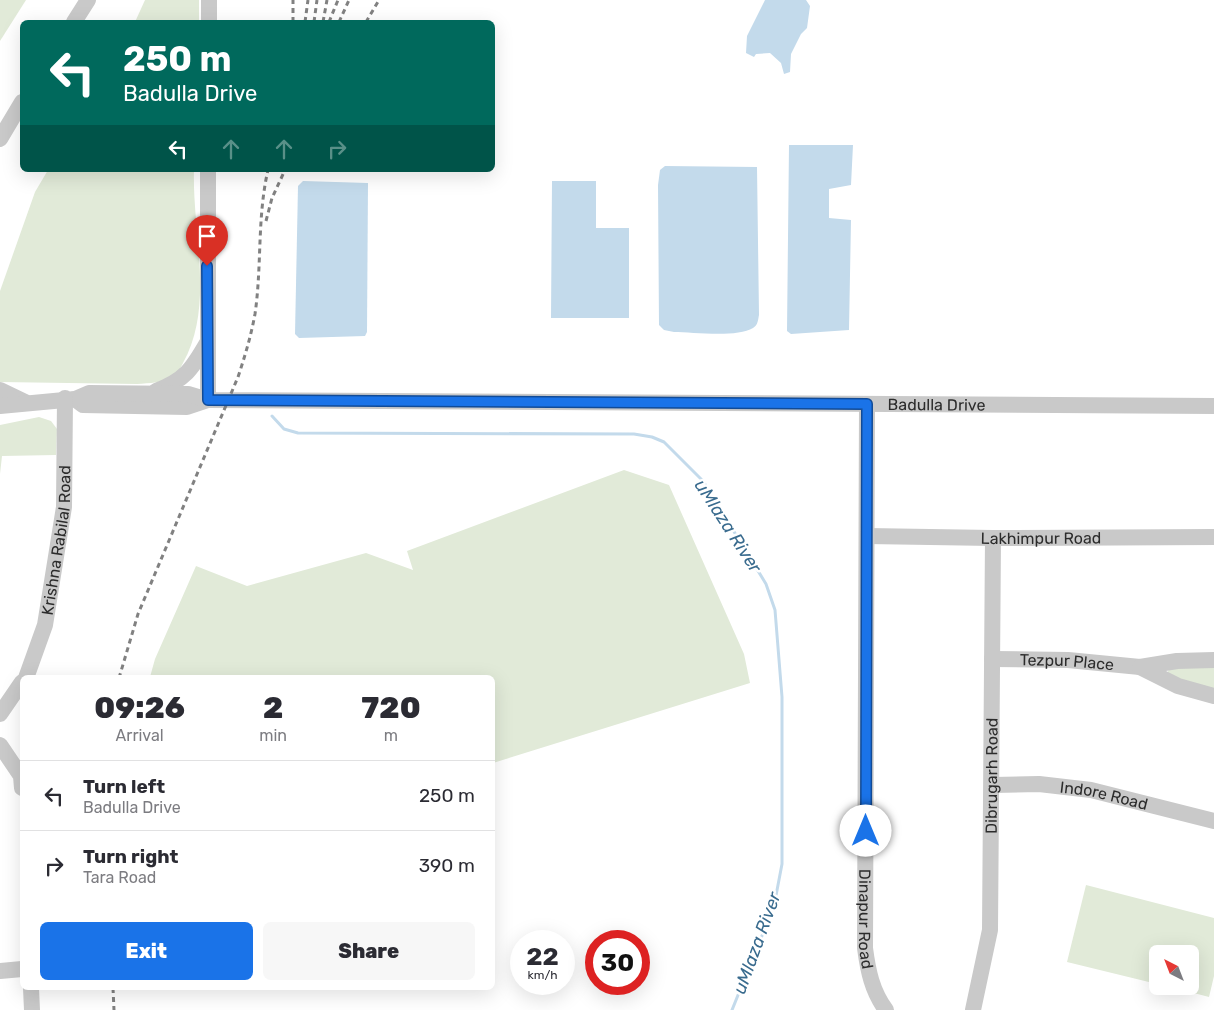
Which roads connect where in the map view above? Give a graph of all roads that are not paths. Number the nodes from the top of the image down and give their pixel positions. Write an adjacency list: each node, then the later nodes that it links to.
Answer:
1 (88, 0): 3 (street)
2 (209, 0): 4 (street)
3 (75, 20)
4 (209, 20)
5 (20, 105): 6 (street)
6 (0, 139)
7 (208, 172): 8 (street)
8 (207, 343): 10 (street); 12 (street)
9 (0, 390): 13 (street)
10 (151, 392): 11 (street); 12 (street)
11 (70, 398): 12 (street); 13 (street); 23 (street, Krishna Rabilal Road)
12 (208, 400): 14 (street, Badulla Drive)
13 (26, 402): 15 (street)
14 (867, 404): 16 (street, Badulla Drive); 17 (street, Dinapur Road)
15 (0, 406)
16 (1214, 406)
17 (867, 536): 19 (street, Lakhimpur Road); 34 (street, Dinapur Road)
18 (1214, 537): 19 (street, Lakhimpur Road)
19 (993, 538): 20 (street, Dibrugarh Road)
20 (992, 659): 22 (street, Tezpur Place); 29 (street, Dibrugarh Road)
21 (1214, 660): 22 (street, Tezpur Place)
22 (1140, 667): 25 (street, Tezpur Place)
23 (27, 675)
24 (20, 685): 26 (street)
25 (1214, 696)
26 (0, 714)
27 (0, 745): 28 (street)
28 (20, 775)
29 (993, 786): 30 (street, Indore Road); 36 (street, Dibrugarh Road)
30 (1214, 821)
31 (20, 970): 32 (street)
32 (0, 971)
33 (31, 990): 35 (street)
34 (880, 1008)
35 (32, 1010)
36 (973, 1010)

